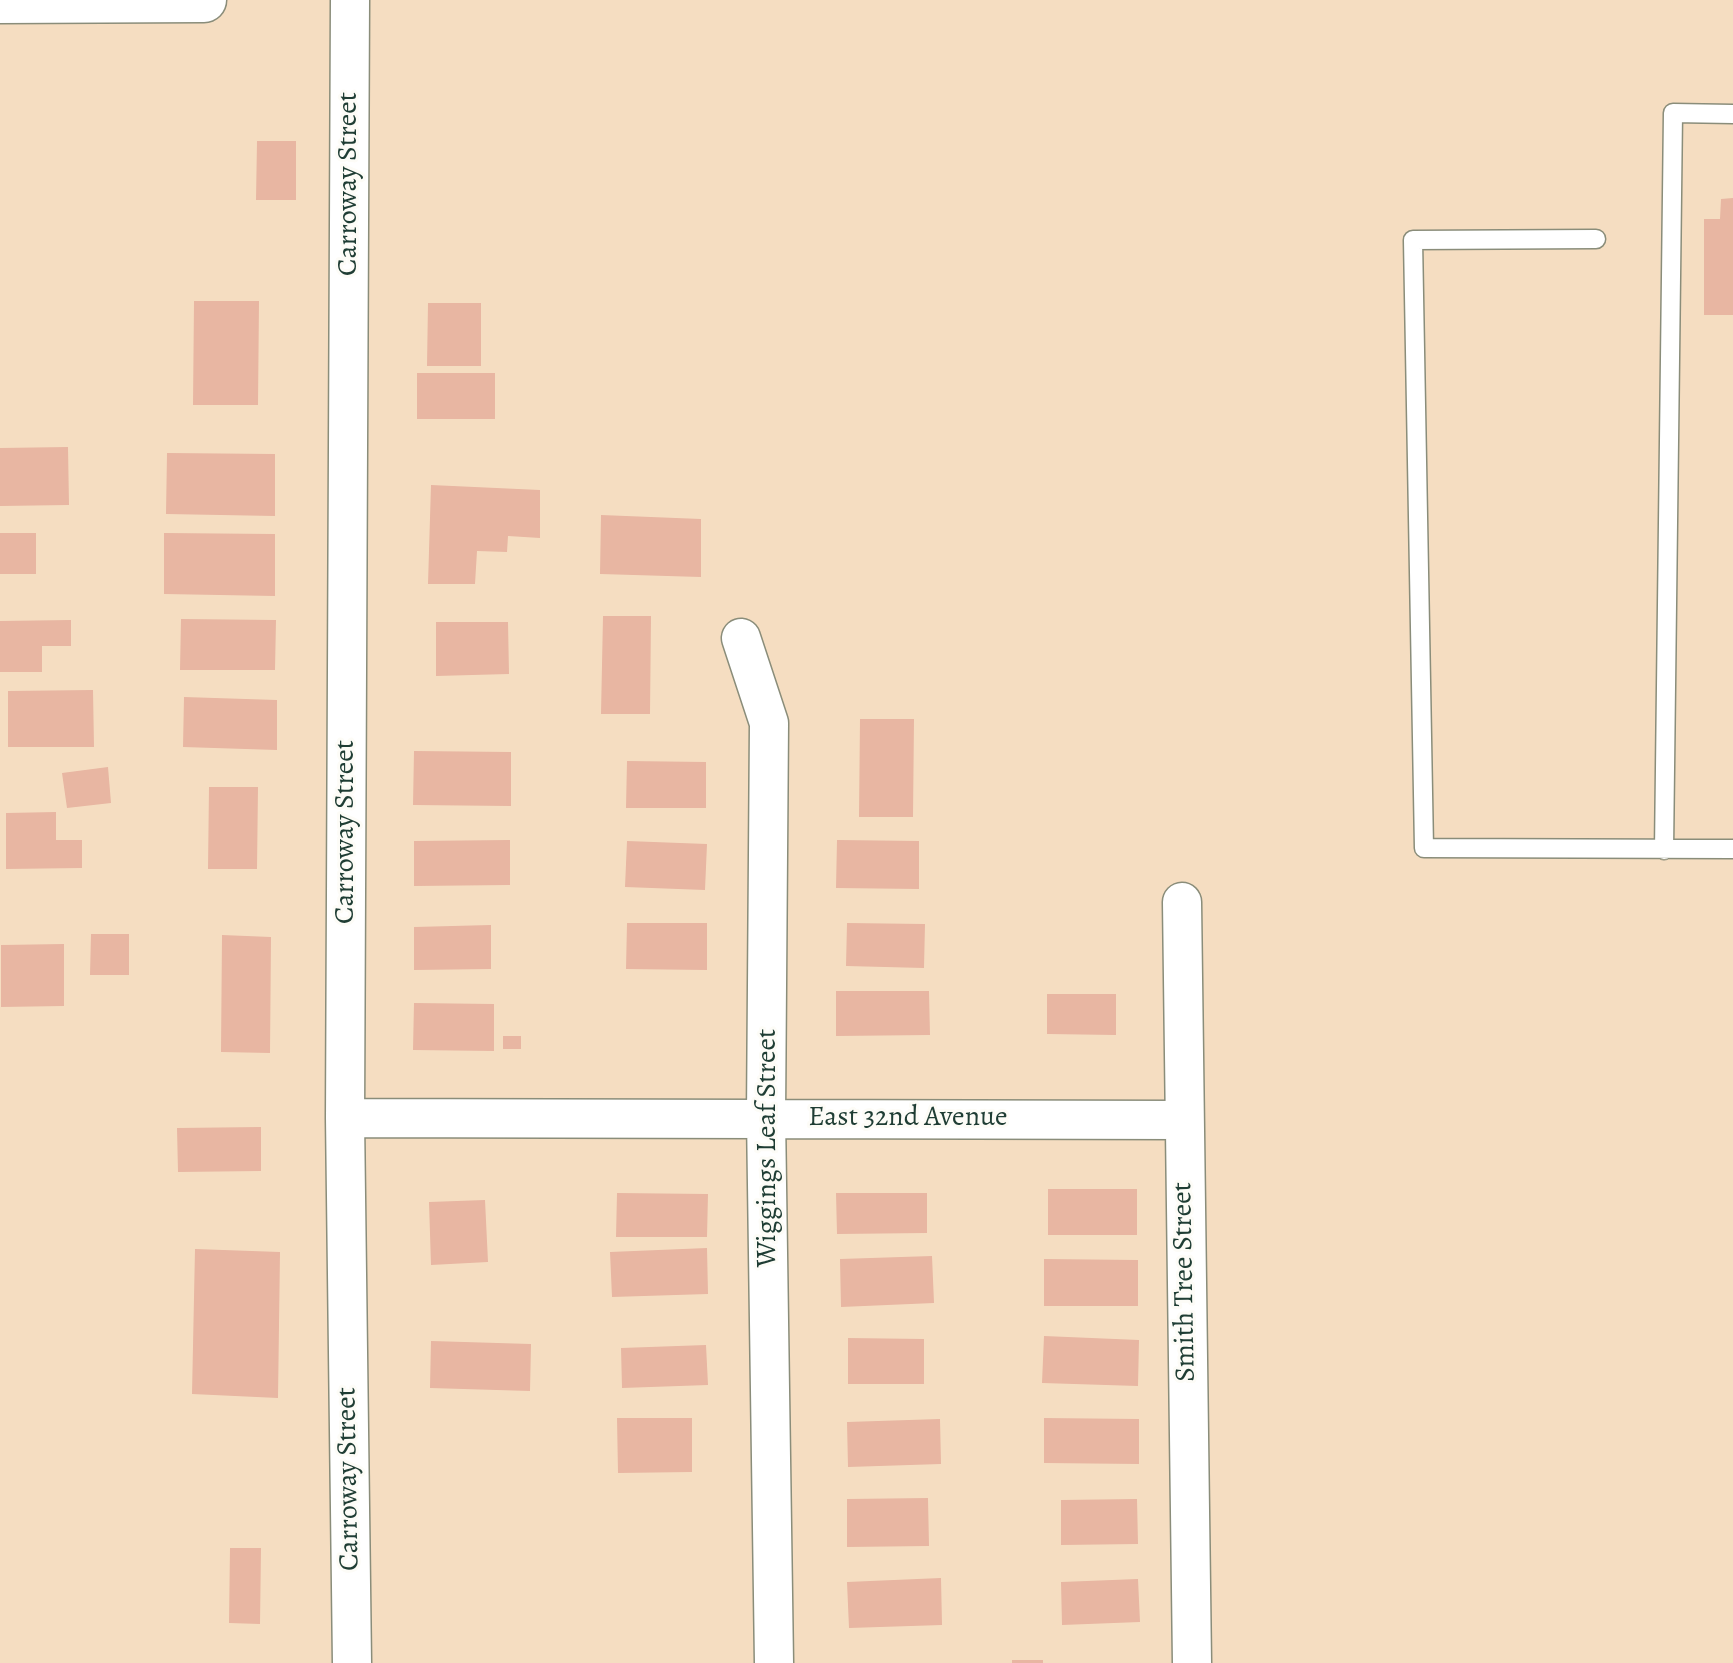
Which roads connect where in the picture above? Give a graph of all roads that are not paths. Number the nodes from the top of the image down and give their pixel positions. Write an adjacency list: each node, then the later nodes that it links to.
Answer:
1 (204, 0): 3 (main road)
2 (350, 0): 11 (street, Carroway Street)
3 (0, 1)
4 (1733, 114): 8 (lane)
5 (1596, 239): 8 (lane)
6 (741, 638): 10 (street, Wiggings Leaf Street)
7 (1733, 849): 8 (lane)
8 (1664, 850)
9 (1182, 902): 12 (street, Smith Tree Street)
10 (766, 1116): 11 (street, East 32nd Avenue); 12 (street, East 32nd Avenue); 14 (street, Wiggings Leaf Street)
11 (345, 1118): 13 (street, Carroway Street)
12 (1182, 1120): 15 (street, Smith Tree Street)
13 (352, 1663)
14 (774, 1663)
15 (1192, 1663)

